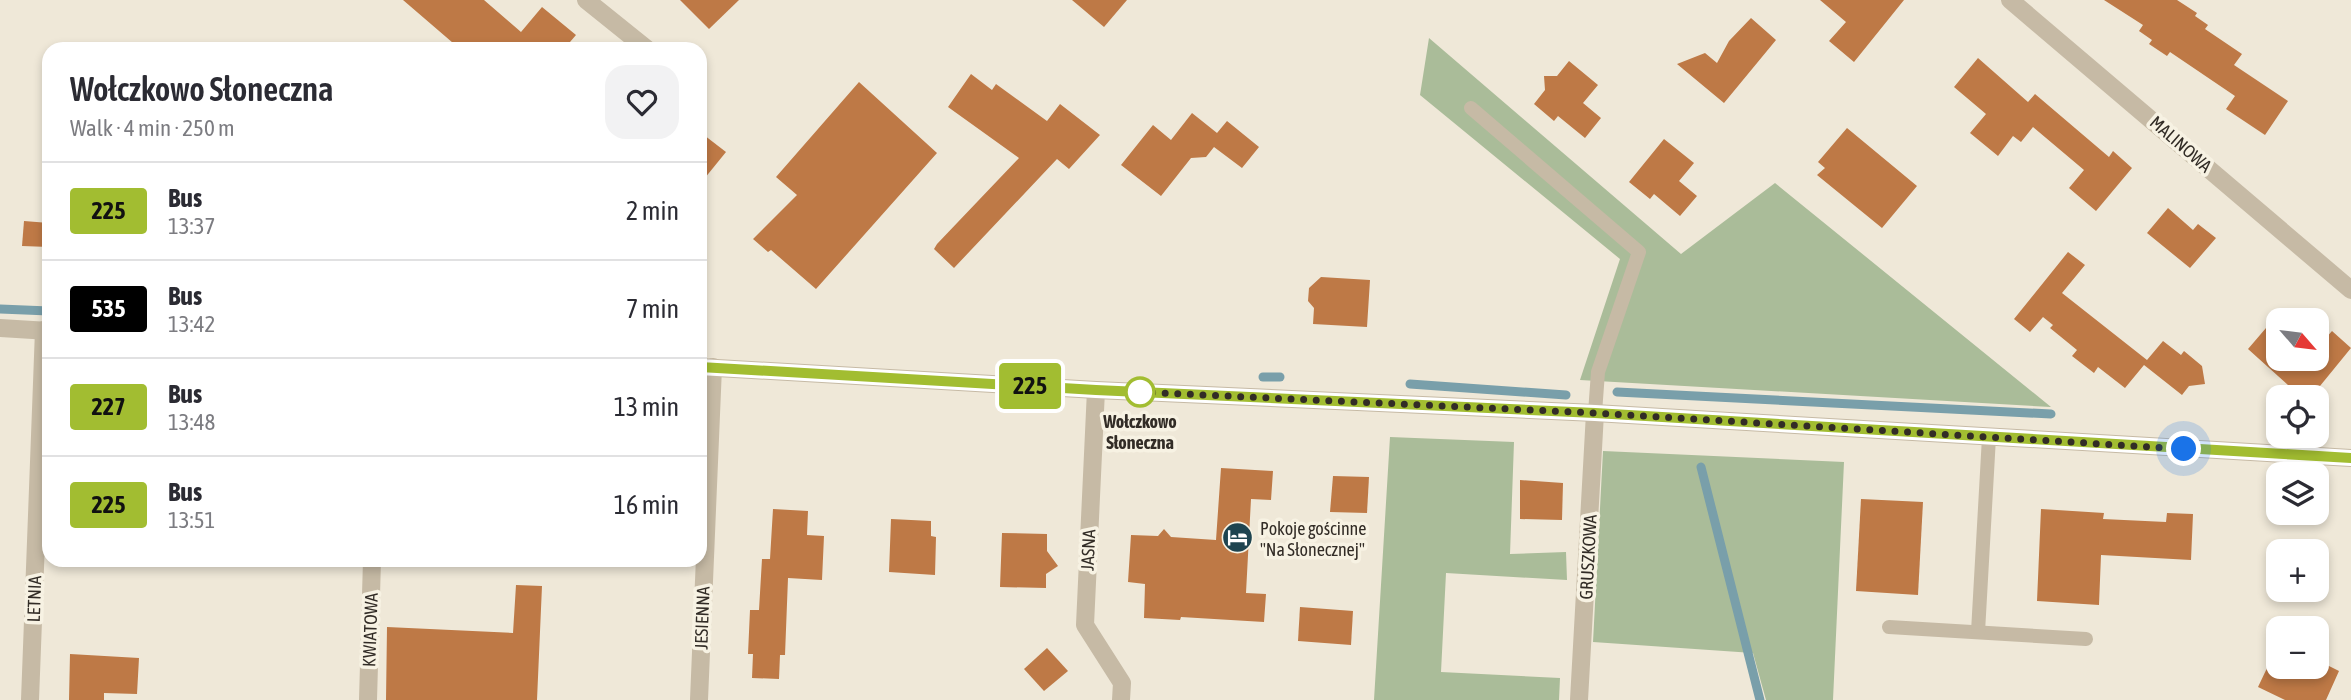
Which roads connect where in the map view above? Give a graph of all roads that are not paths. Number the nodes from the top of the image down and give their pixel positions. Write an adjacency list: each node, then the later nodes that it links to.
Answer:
1 (586, 0): 3 (street)
2 (2010, 0): 5 (street, MALINOWA)
3 (638, 42)
4 (1471, 108): 10 (lane)
5 (2351, 290)
6 (0, 328): 7 (street)
7 (42, 330)
8 (707, 367): 9 (street)
9 (1096, 390): 10 (street); 22 (street, JASNA)
10 (1595, 413): 12 (street); 23 (street, GRUSZKOWA)
11 (42, 422): 19 (street, LETNIA)
12 (1989, 438): 13 (street); 17 (lane)
13 (2351, 458)
14 (372, 567): 20 (street, KWIATOWA)
15 (702, 567): 21 (street, JESIENNA)
16 (1889, 626): 17 (lane)
17 (1978, 632): 18 (lane)
18 (2086, 639)
19 (30, 700)
20 (368, 700)
21 (699, 700)
22 (1121, 700)
23 (1580, 700)

